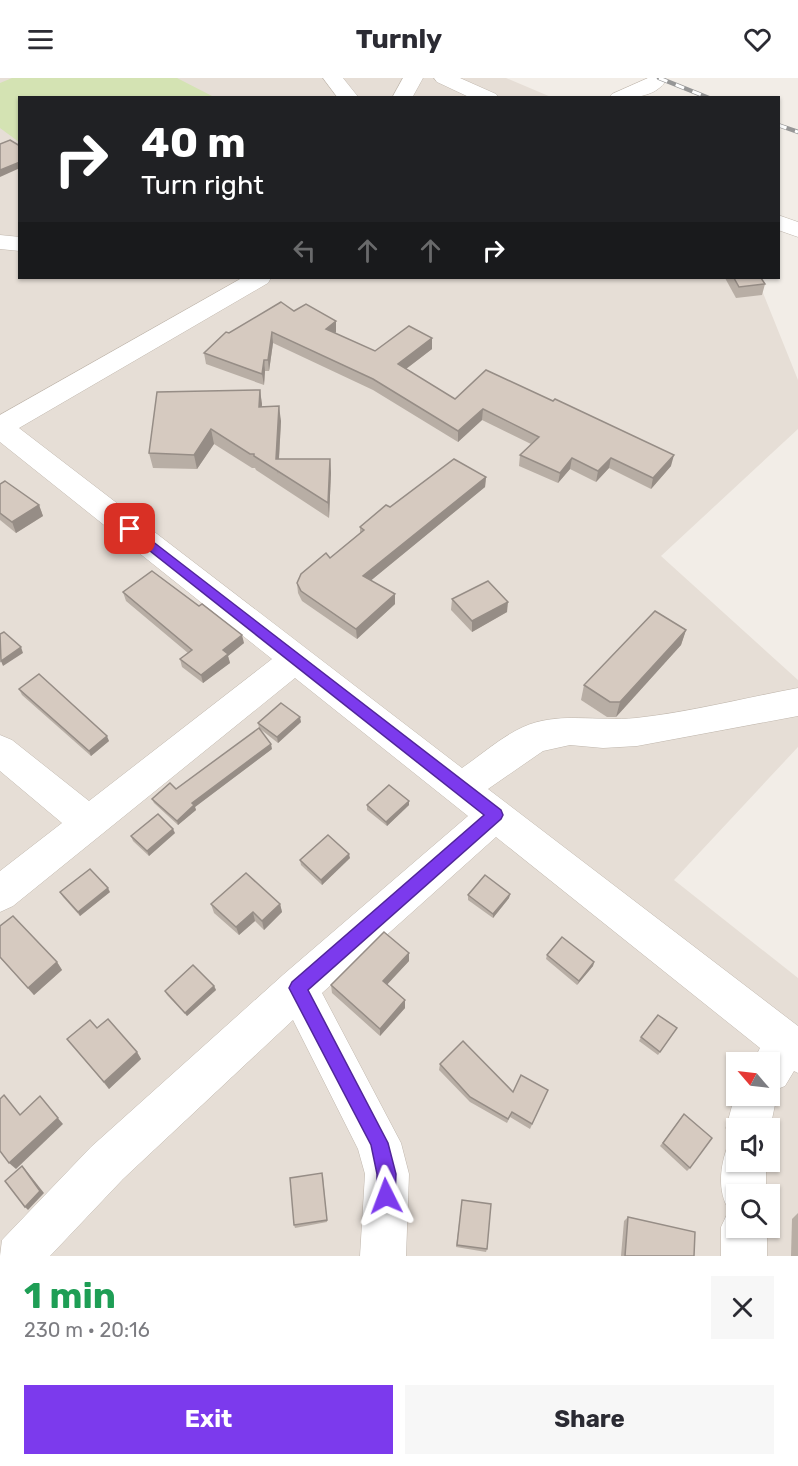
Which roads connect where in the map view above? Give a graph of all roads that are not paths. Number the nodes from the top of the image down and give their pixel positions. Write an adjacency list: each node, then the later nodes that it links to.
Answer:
1 (333, 78): 5 (street)
2 (413, 78): 6 (street)
3 (444, 78): 7 (street)
4 (655, 82): 8 (street)
5 (347, 96)
6 (403, 96)
7 (484, 96)
8 (624, 96)
9 (780, 223): 10 (street)
10 (798, 230)
11 (0, 242): 12 (street)
12 (18, 244)
13 (257, 279): 14 (street)
14 (0, 428): 15 (street)
15 (297, 658): 18 (street); 20 (street)
16 (798, 702): 18 (street)
17 (0, 750): 20 (street)
18 (461, 788): 19 (street)
19 (495, 815): 22 (street); 23 (street)
20 (89, 823): 21 (street)
21 (0, 894)
22 (298, 988): 25 (street); 26 (street)
23 (785, 1055)
24 (744, 1238): 27 (street)
25 (18, 1256)
26 (383, 1256)
27 (744, 1256)

